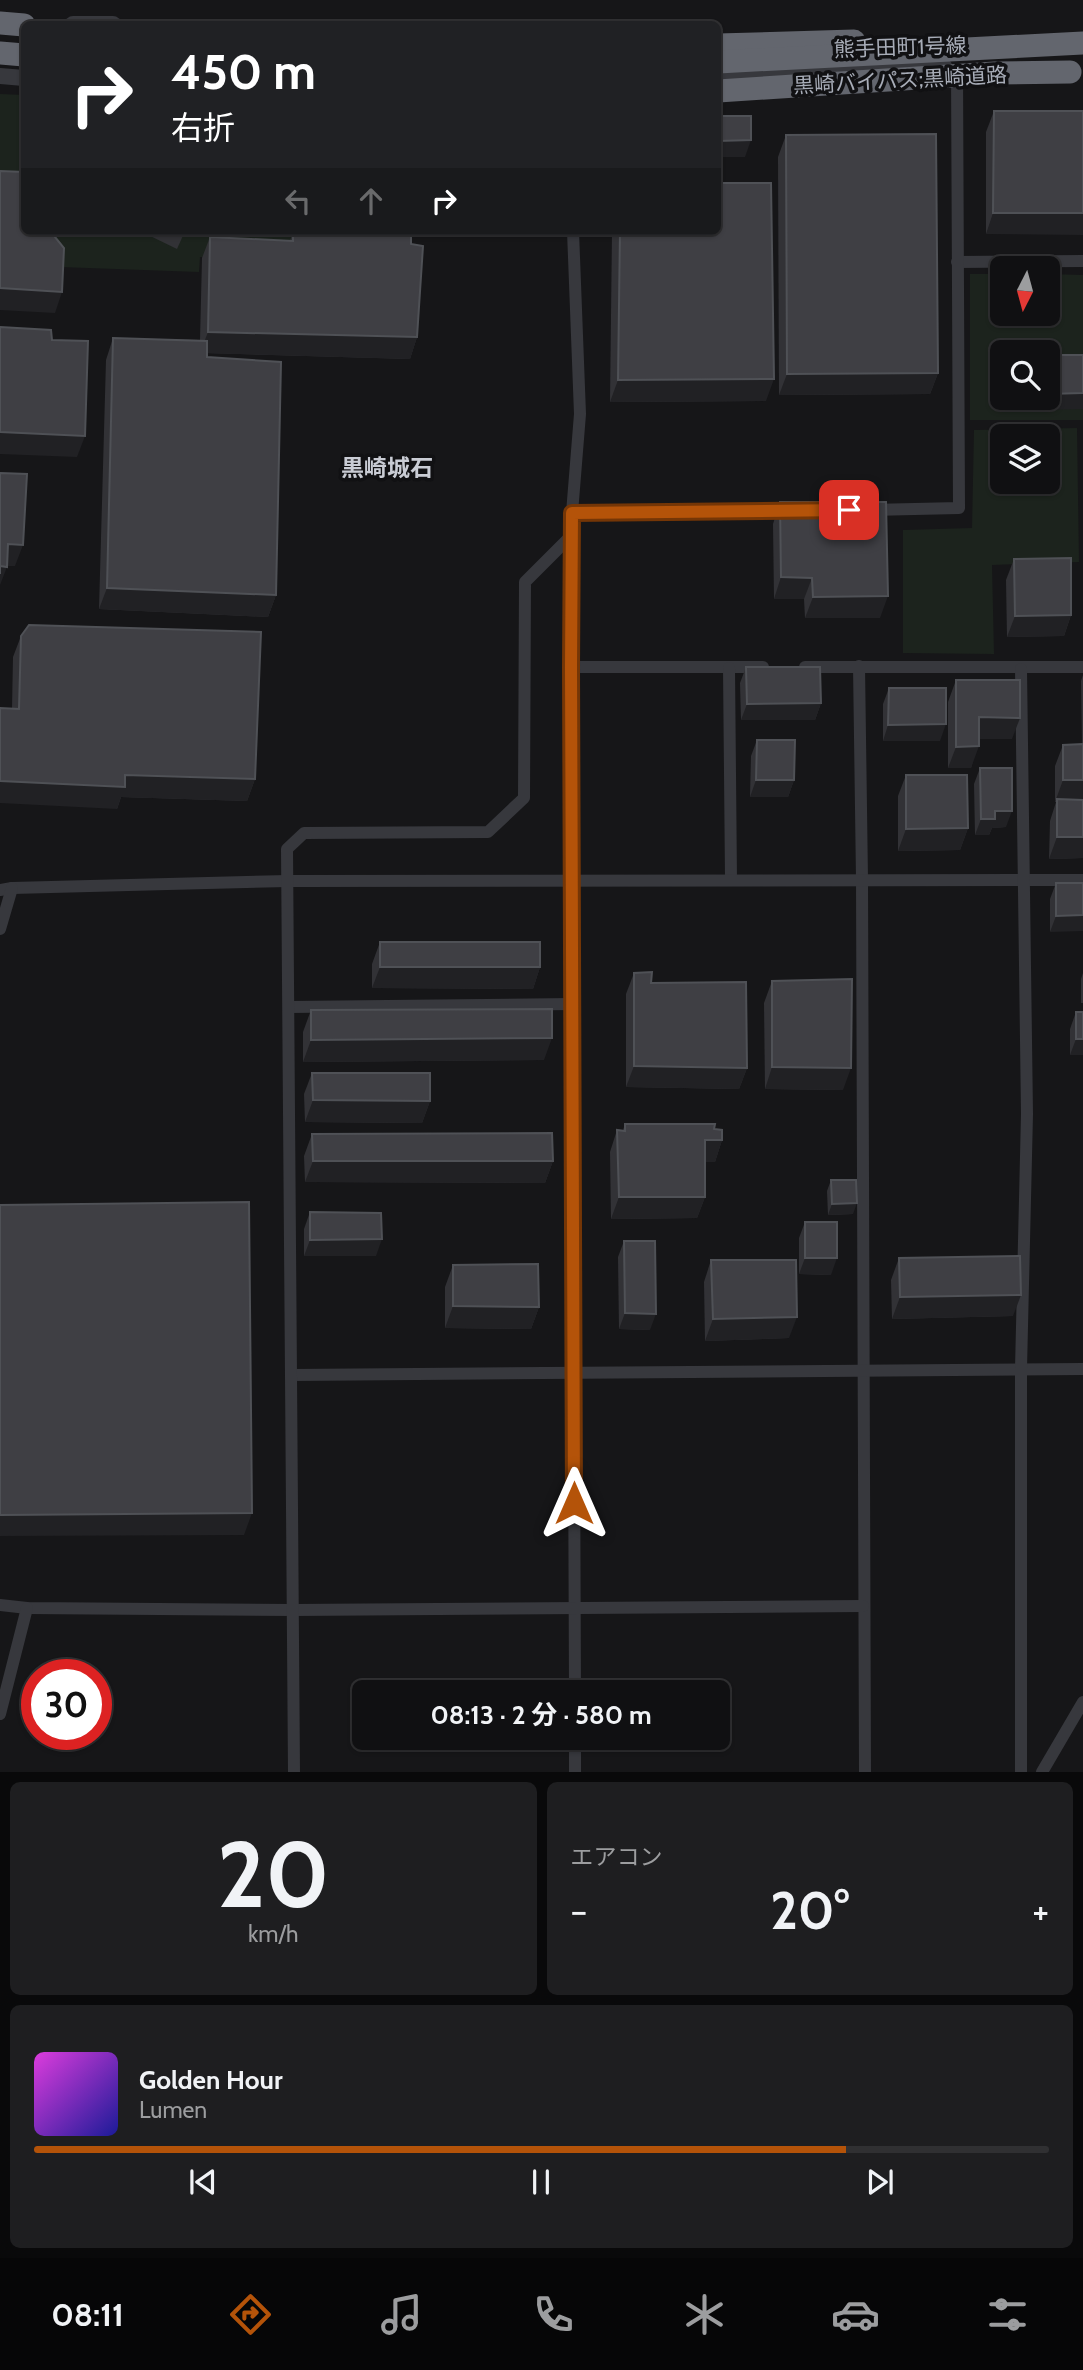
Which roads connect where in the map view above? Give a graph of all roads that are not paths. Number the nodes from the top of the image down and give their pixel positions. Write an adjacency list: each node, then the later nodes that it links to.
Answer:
1 (0, 23): 2 (highway)
2 (21, 26)
3 (21, 28): 4 (street)
4 (0, 33)
5 (1083, 37): 9 (highway, 黒崎バイパス;黒崎道路)
6 (0, 39): 7 (highway)
7 (21, 40)
8 (1083, 43): 14 (highway)
9 (721, 45)
10 (0, 53): 11 (highway)
11 (21, 56)
12 (21, 57): 13 (highway)
13 (0, 60)
14 (721, 62)
15 (957, 65): 16 (street, 熊手田町1号線); 20 (street, 熊手田町1号線); 25 (street)
16 (1083, 66)
17 (1083, 72): 18 (highway, 黒崎バイパス;黒崎道路, bridge)
18 (995, 74): 21 (highway, bridge); 23 (highway, 黒崎バイパス;黒崎道路, bridge)
19 (0, 76): 22 (street)
20 (721, 76)
21 (721, 76)
22 (21, 78)
23 (721, 91)
24 (573, 235): 29 (street)
25 (957, 261): 26 (street); 27 (street)
26 (1083, 261)
27 (863, 510)
28 (808, 511): 29 (street)
29 (572, 513): 30 (street)
30 (572, 535): 32 (street); 41 (street)
31 (859, 666): 34 (street); 35 (street); 38 (street)
32 (571, 667): 34 (street); 37 (street)
33 (1083, 667): 35 (street)
34 (729, 668): 36 (street)
35 (1021, 668): 39 (street)
36 (731, 879): 37 (street); 38 (street)
37 (572, 880): 41 (street); 44 (street)
38 (862, 880): 39 (street); 48 (street)
39 (1023, 880): 40 (street); 46 (street)
40 (1083, 880)
41 (288, 881): 42 (street); 45 (street)
42 (6, 889): 43 (street)
43 (0, 929)
44 (572, 1004): 45 (street); 49 (street)
45 (289, 1007): 50 (street)
46 (1021, 1369): 47 (street); 48 (street); 63 (street)
47 (1083, 1369)
48 (864, 1370): 49 (street); 52 (street)
49 (575, 1373): 50 (street); 53 (street)
50 (292, 1375): 55 (street)
51 (0, 1605): 54 (street)
52 (863, 1606): 53 (street); 62 (street)
53 (574, 1607): 55 (street); 56 (street)
54 (27, 1608): 55 (street); 58 (street)
55 (293, 1610): 60 (street)
56 (575, 1680)
57 (1083, 1702): 64 (street)
58 (0, 1714)
59 (575, 1750): 61 (street)
60 (294, 1772)
61 (575, 1772)
62 (865, 1772)
63 (1021, 1772)
64 (1042, 1772)

